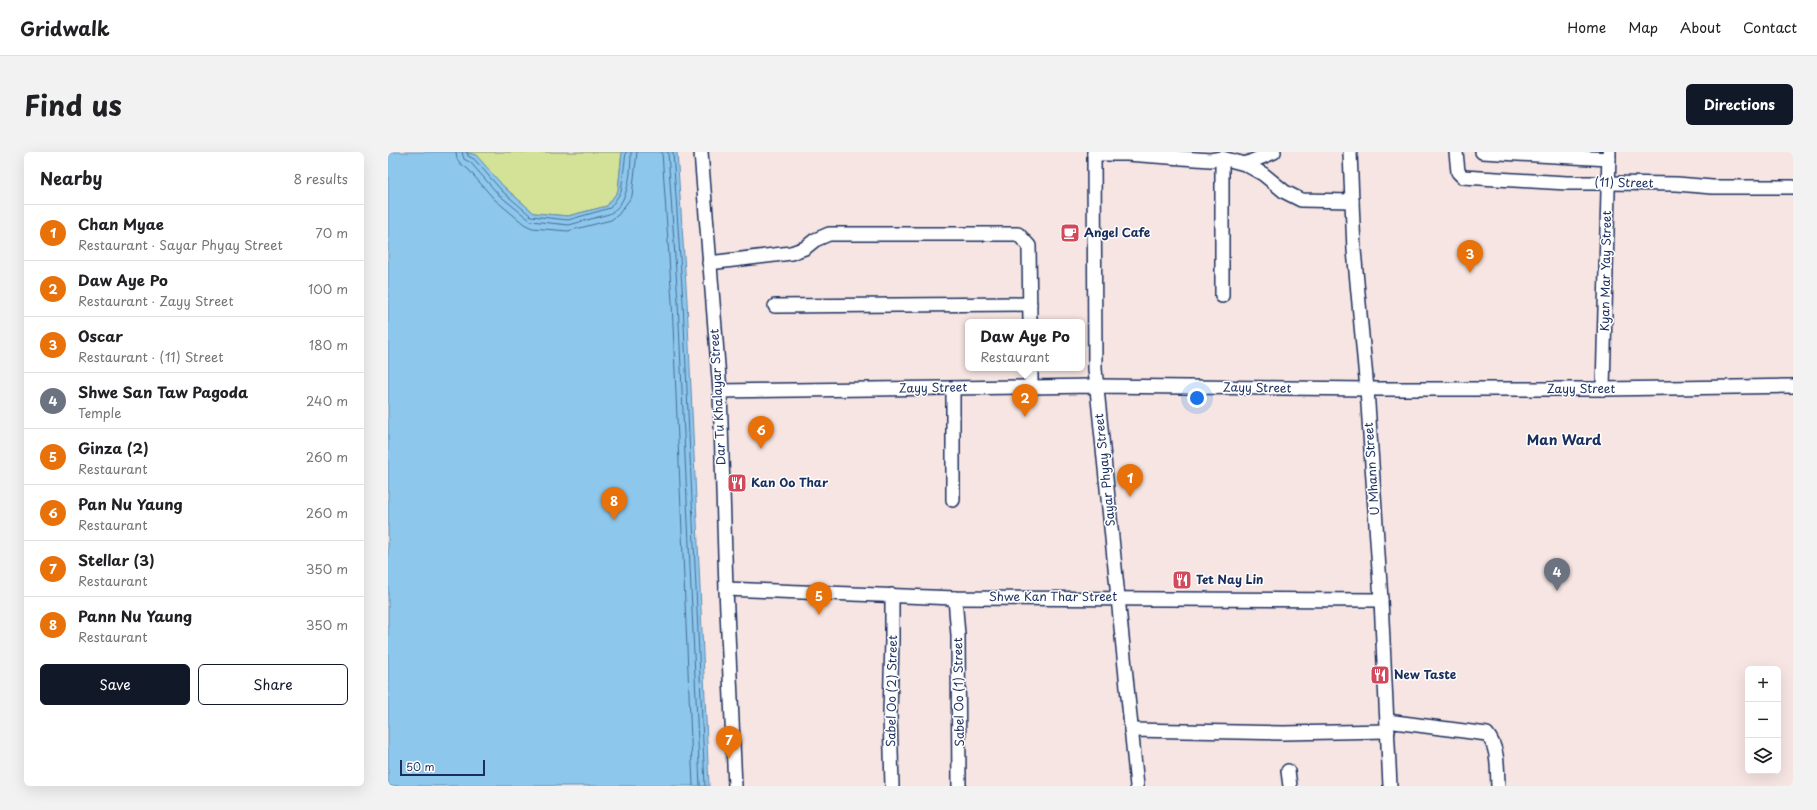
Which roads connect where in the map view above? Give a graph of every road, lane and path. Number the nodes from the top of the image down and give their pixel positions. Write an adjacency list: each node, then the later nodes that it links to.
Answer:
1 (701, 152): 13 (street, Dar Tu Khalayar Street)
2 (1274, 152): 9 (street)
3 (1350, 152): 12 (street, U Mhann Street)
4 (1456, 152): 10 (street, (11) Street)
5 (1482, 152): 7 (street)
6 (1094, 153): 8 (street); 19 (street, Sayar Phyay Street)
7 (1609, 156): 10 (street, Kyan Mar Yay Street)
8 (1222, 158): 9 (street); 14 (street)
9 (1245, 164): 12 (street)
10 (1608, 182): 11 (street, (11) Street); 24 (street, Kyan Mar Yay Street)
11 (1793, 187)
12 (1352, 201): 23 (street, U Mhann Street)
13 (709, 263): 15 (street); 25 (street, Dar Tu Khalayar Street)
14 (1222, 296)
15 (1030, 304): 16 (street); 17 (street)
16 (775, 306)
17 (1030, 319)
18 (1031, 371): 21 (street)
19 (1096, 386): 21 (street, Zayy Street); 23 (street, Zayy Street); 29 (street, Sayar Phyay Street)
20 (1793, 386): 24 (street, Zayy Street)
21 (1031, 387): 22 (street, Zayy Street)
22 (953, 388): 25 (street, Zayy Street); 26 (street)
23 (1367, 389): 24 (street, Zayy Street); 31 (street, U Mhann Street)
24 (1603, 389)
25 (720, 391): 27 (street, Dar Tu Khalayar Street)
26 (953, 500)
27 (726, 589): 28 (street, Shwe Kan Thar Street); 35 (street, Dar Tu Khalayar Street)
28 (892, 595): 30 (street, Shwe Kan Thar Street); 36 (street, Sabel Oo (2) Street)
29 (1119, 597): 30 (street, Shwe Kan Thar Street); 31 (street, Shwe Kan Thar Street); 33 (street, Sayar Phyay Street)
30 (955, 598): 37 (street, Sabel Oo (1) Street)
31 (1381, 600): 32 (street, U Mhann Street)
32 (1387, 726): 33 (street); 40 (street, U Mhann Street); 41 (street)
33 (1131, 730): 38 (street, Sayar Phyay Street)
34 (1288, 771): 39 (street)
35 (735, 786)
36 (892, 786)
37 (959, 786)
38 (1137, 786)
39 (1290, 786)
40 (1390, 786)
41 (1498, 786)

